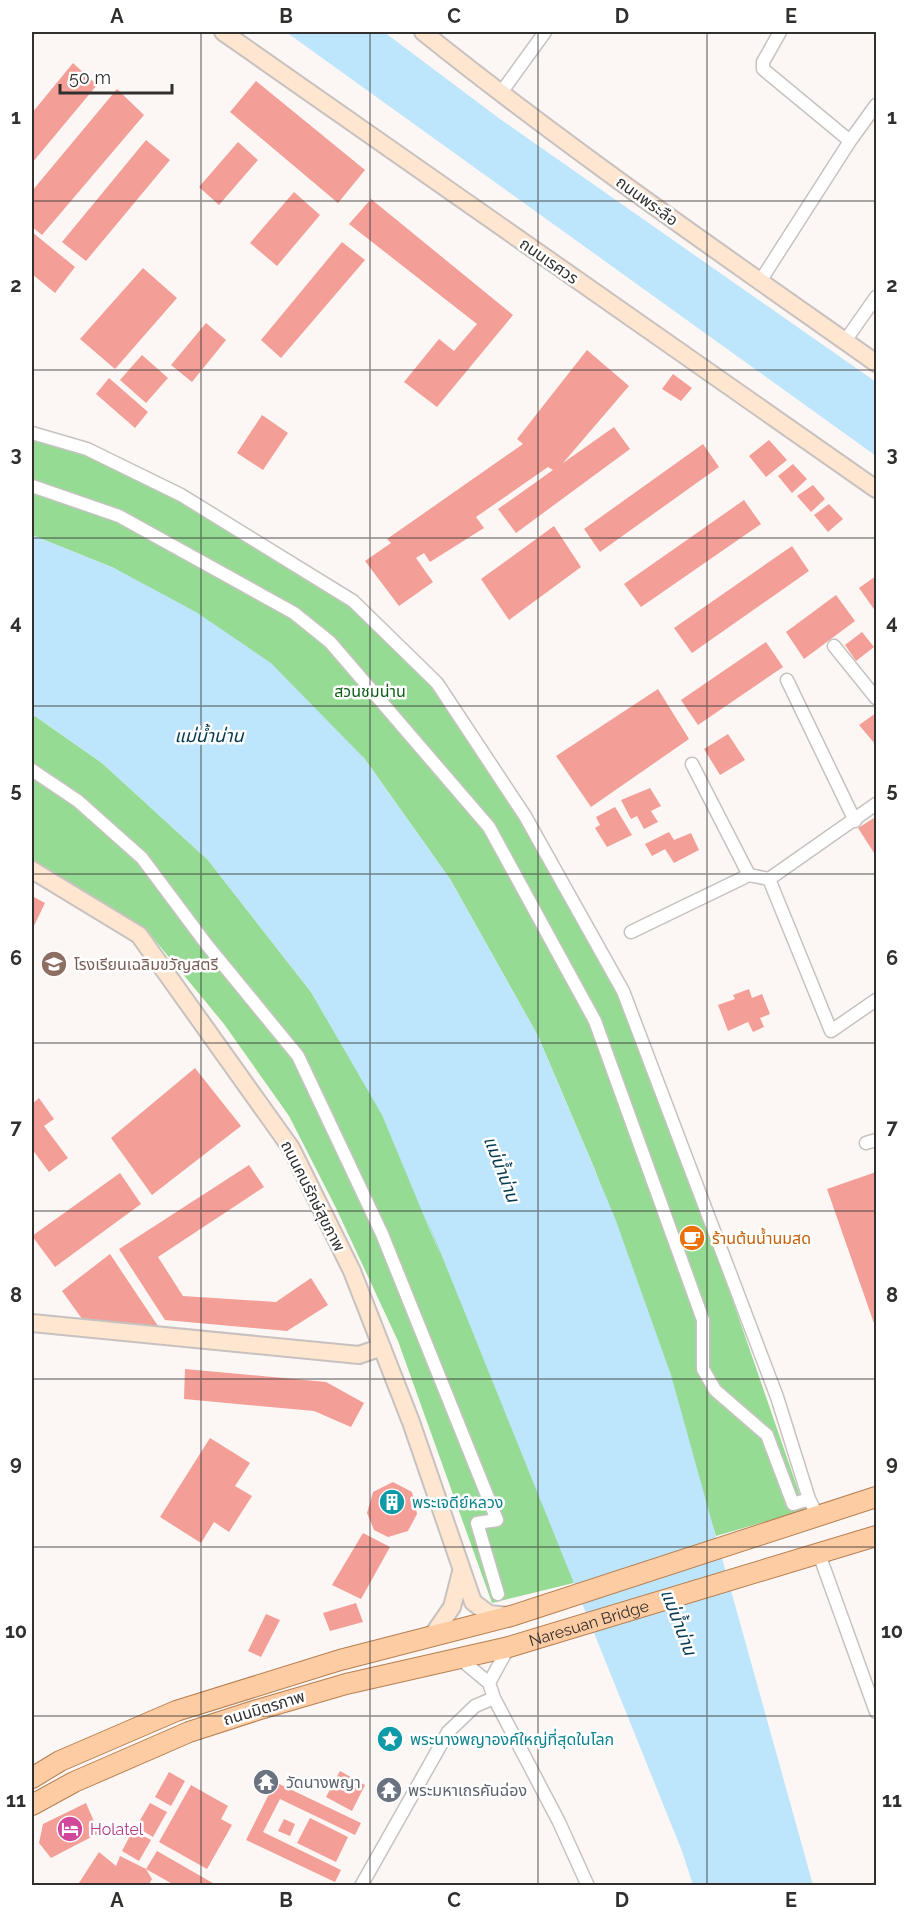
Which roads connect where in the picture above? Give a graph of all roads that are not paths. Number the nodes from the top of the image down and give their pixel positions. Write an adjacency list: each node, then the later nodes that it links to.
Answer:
1 (224, 32): 14 (street, ถนนเรศวร)
2 (423, 32): 5 (street, ถนนพระลือ)
3 (545, 32): 5 (street)
4 (780, 32): 7 (street)
5 (500, 94): 8 (street, ถนนพระลือ)
6 (876, 105): 7 (street)
7 (850, 141): 8 (street)
8 (759, 283): 10 (street, ถนนพระลือ)
9 (876, 297): 10 (street)
10 (845, 341): 11 (street, ถนนพระลือ)
11 (876, 363)
12 (32, 433): 30 (street)
13 (32, 486): 30 (street)
14 (876, 489)
15 (834, 646): 17 (street)
16 (787, 680): 21 (street)
17 (876, 698)
18 (692, 764): 23 (street)
19 (32, 770): 34 (street)
20 (876, 804): 21 (street)
21 (855, 821): 24 (street)
22 (32, 870): 28 (street, ถนนคนรักษ์สุขภาพ)
23 (749, 875): 24 (street); 25 (street)
24 (770, 879): 26 (street)
25 (631, 932)
26 (876, 1000)
27 (32, 1323): 28 (street)
28 (382, 1347): 33 (street, ถนนคนรักษ์สุขภาพ)
29 (876, 1497): 30 (main road, Naresuan Bridge)
30 (813, 1507): 35 (main road, Naresuan Bridge)
31 (876, 1536): 32 (main road, Naresuan Bridge)
32 (812, 1556): 37 (main road, Naresuan Bridge); 41 (street)
33 (461, 1571): 35 (street, ถนนคนรักษ์สุขภาพ); 36 (street)
34 (498, 1594)
35 (500, 1617): 36 (main road, ถนนมิตรภาพ)
36 (432, 1636): 42 (main road, ถนนมิตรภาพ)
37 (509, 1647): 38 (main road, ถนนมิตรภาพ); 39 (street)
38 (459, 1658): 39 (street); 43 (main road, ถนนมิตรภาพ)
39 (489, 1683): 40 (street)
40 (494, 1698): 44 (street); 45 (street)
41 (876, 1712)
42 (32, 1778)
43 (32, 1805)
44 (361, 1886)
45 (588, 1886)

